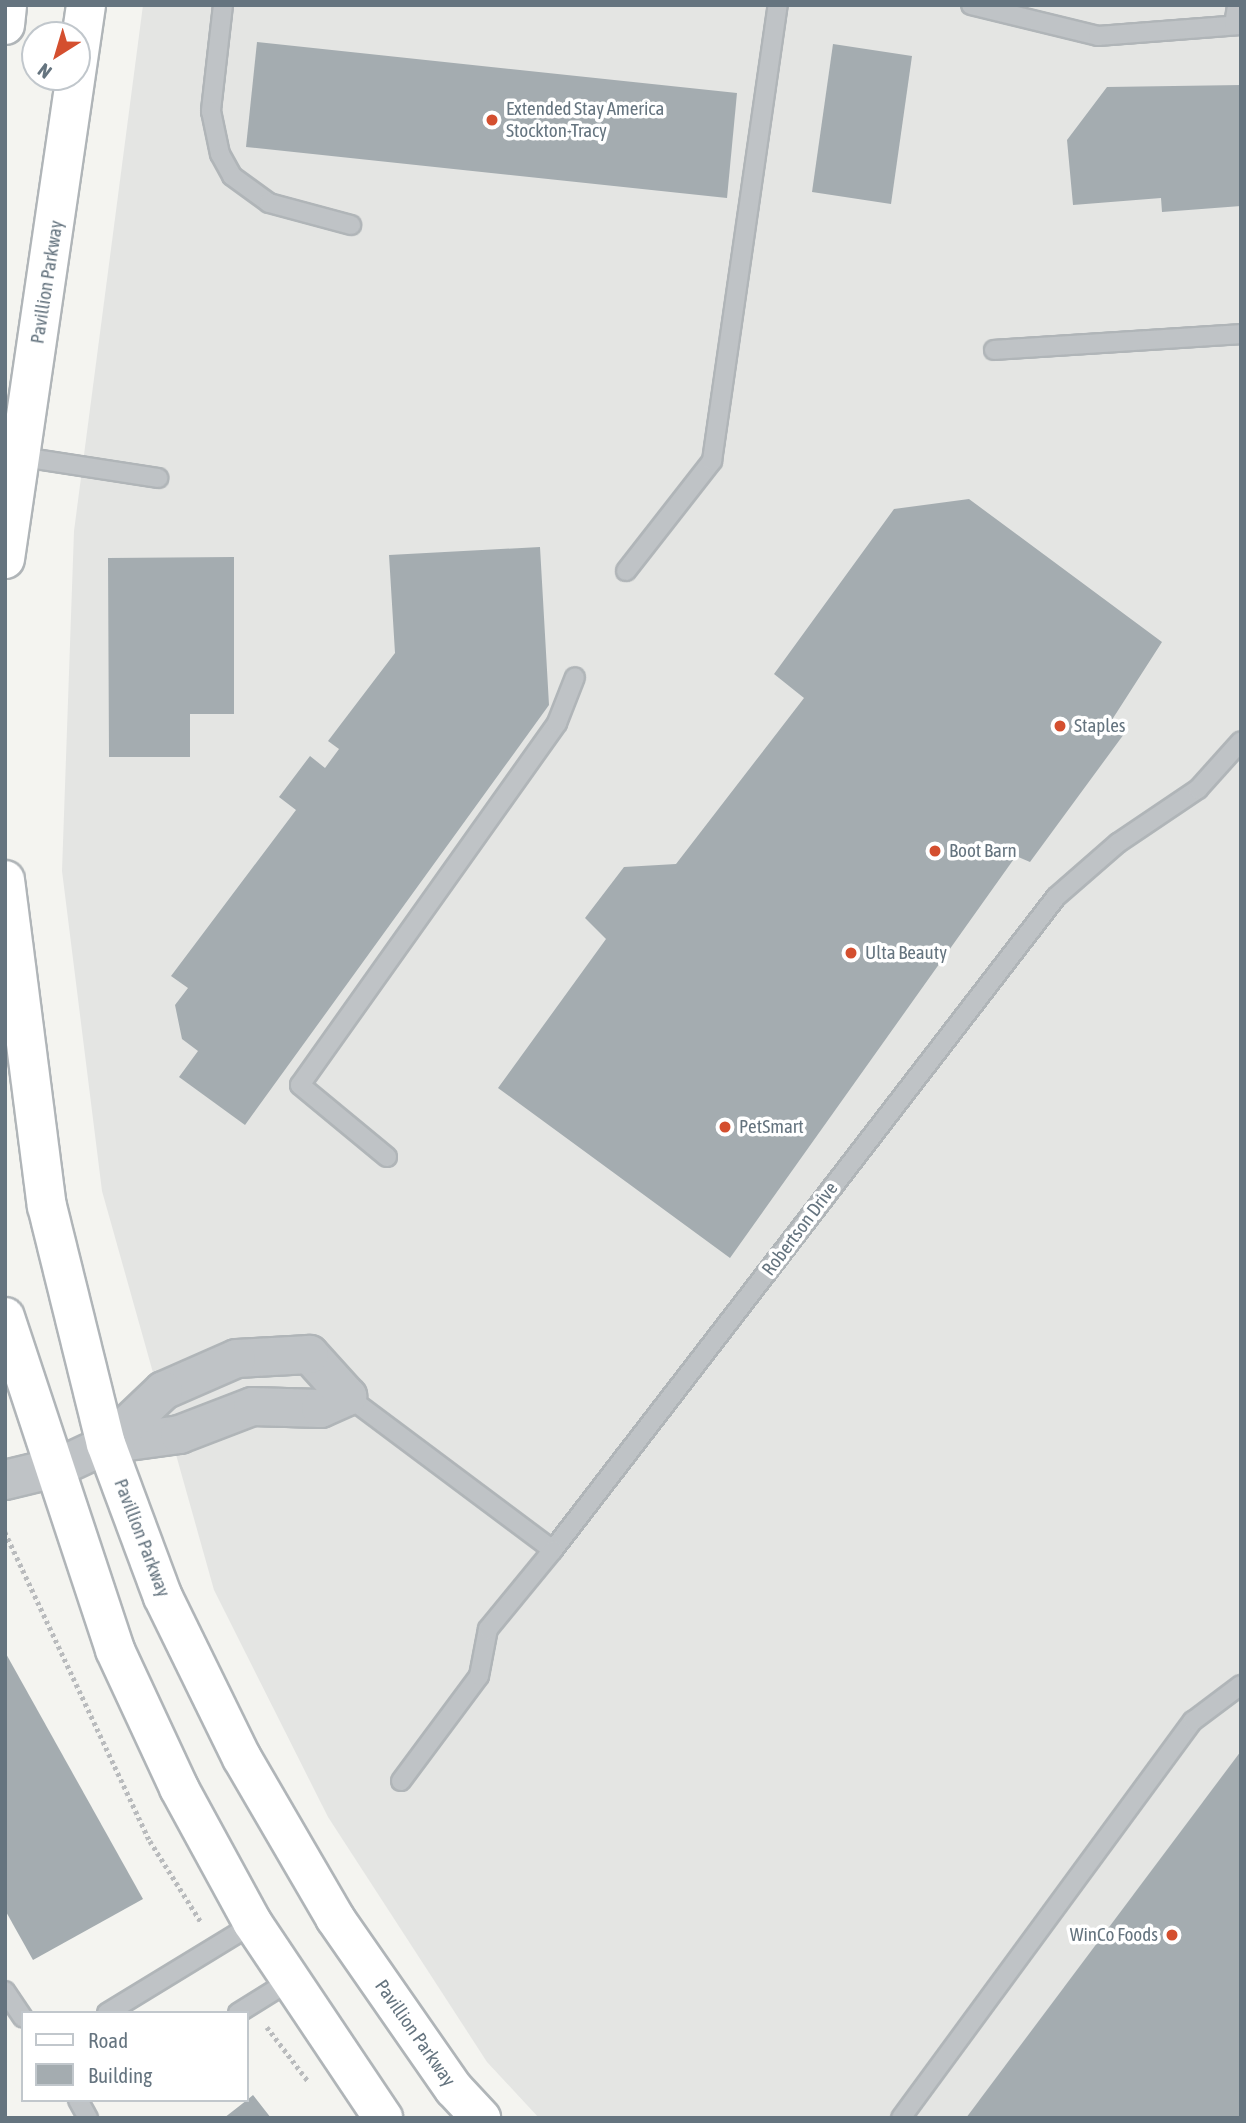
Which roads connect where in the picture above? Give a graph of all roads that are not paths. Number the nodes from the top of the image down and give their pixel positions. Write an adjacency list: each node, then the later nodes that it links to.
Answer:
1 (7, 5): 9 (main road)
2 (86, 5): 13 (main road, Pavillion Parkway)
3 (223, 5): 10 (lane)
4 (778, 5): 16 (lane)
5 (971, 5): 7 (lane)
6 (1237, 5): 8 (lane)
7 (1023, 11): 8 (lane)
8 (1238, 25)
9 (5, 26)
10 (351, 225)
11 (1241, 334): 12 (lane)
12 (994, 350)
13 (12, 455): 14 (lane); 15 (main road, Pavillion Parkway)
14 (158, 478)
15 (5, 559)
16 (626, 571)
17 (575, 677): 20 (lane)
18 (1241, 741): 26 (lane, Robertson Drive)
19 (5, 880): 23 (main road, Pavillion Parkway)
20 (387, 1157)
21 (5, 1317): 24 (main road)
22 (346, 1396): 23 (street); 23 (street); 26 (lane)
23 (106, 1444): 24 (street); 36 (main road, Pavillion Parkway)
24 (55, 1468): 25 (street); 29 (main road)
25 (5, 1480)
26 (553, 1550): 28 (lane, Robertson Drive)
27 (1241, 1685): 37 (lane)
28 (401, 1782)
29 (253, 1924): 30 (main road); 32 (lane)
30 (291, 1980): 33 (lane); 35 (main road)
31 (5, 1990): 34 (lane)
32 (110, 2011)
33 (241, 2011)
34 (21, 2015)
35 (383, 2118)
36 (481, 2118)
37 (901, 2118)

